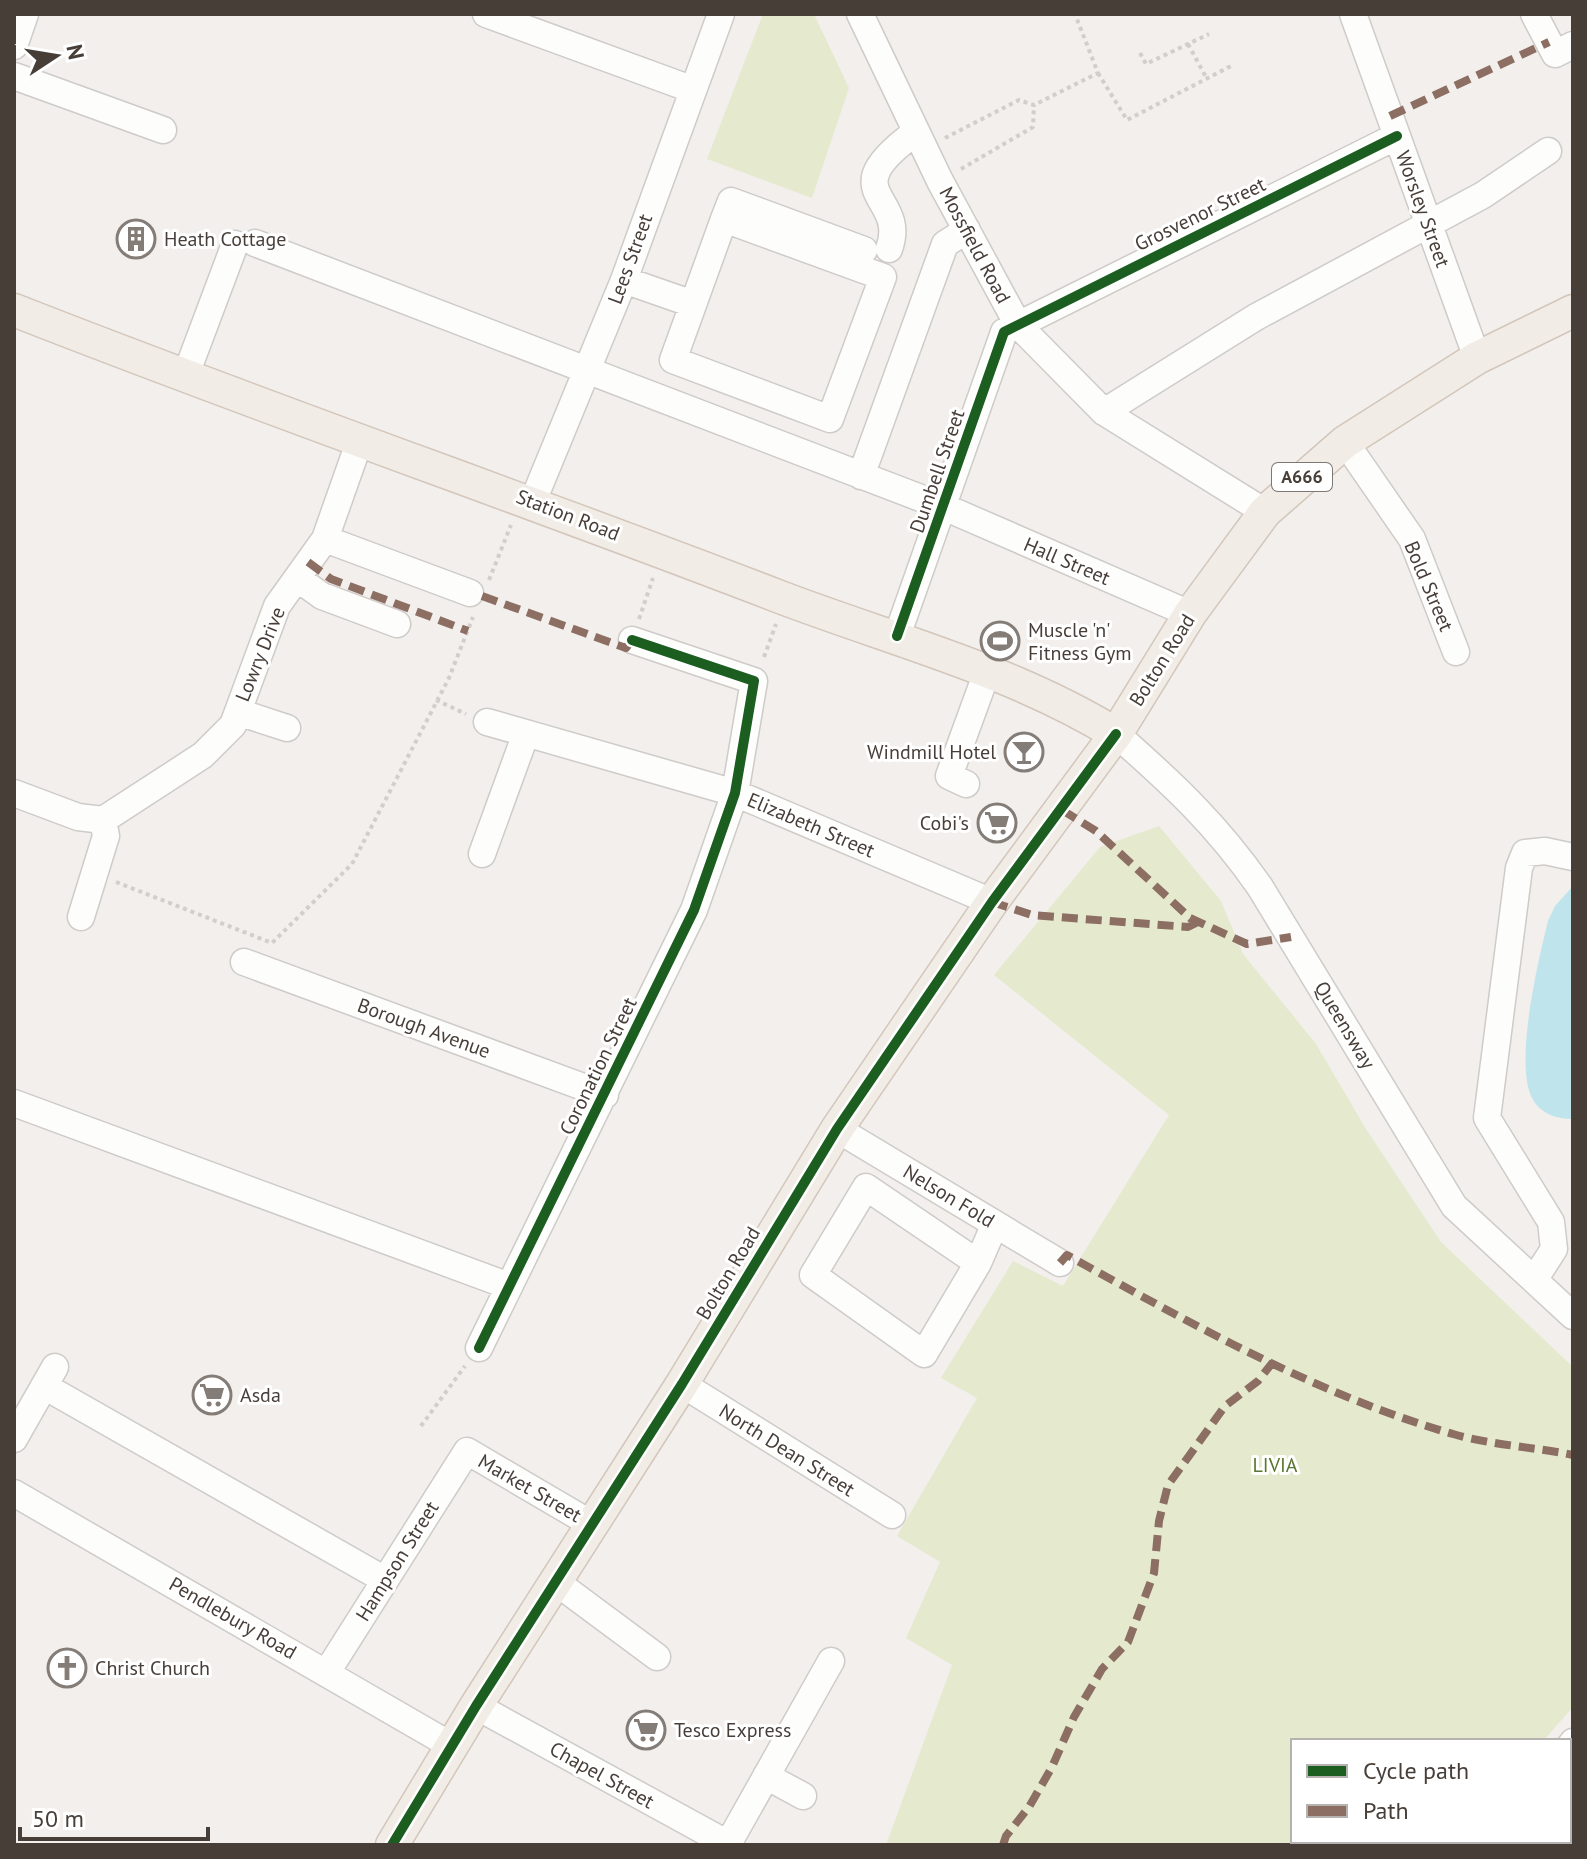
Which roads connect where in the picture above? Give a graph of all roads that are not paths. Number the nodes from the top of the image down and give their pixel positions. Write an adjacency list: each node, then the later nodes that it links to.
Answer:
1 (25, 14): 7 (street)
2 (486, 14): 10 (street)
3 (721, 14): 10 (street, Lees Street)
4 (860, 14): 13 (street, Mossfield Road)
5 (1353, 14): 12 (street, Worsley Street)
6 (1534, 14): 8 (street)
7 (15, 43)
8 (1573, 45)
9 (14, 76): 11 (street)
10 (691, 89): 18 (street, Lees Street)
11 (163, 130)
12 (1397, 136): 16 (street, Worsley Street); 22 (street, Grosvenor Street)
13 (920, 140): 15 (street); 17 (street, Mossfield Road)
14 (1548, 151): 16 (street)
15 (724, 219): 19 (street); 19 (street)
16 (1429, 225): 23 (street, Worsley Street); 26 (street)
17 (967, 230): 22 (street, Mossfield Road); 29 (street)
18 (624, 280): 19 (street); 24 (street, Lees Street)
19 (693, 304)
20 (14, 310): 25 (main road, Station Road)
21 (1573, 311): 23 (main road, Bolton Road / A666)
22 (1018, 325): 26 (street, Mossfield Road); 31 (street, Dumbell Street)
23 (1477, 358): 28 (main road, Bolton Road / A666)
24 (587, 370): 25 (street, Hall Street); 29 (street, Hall Street); 30 (street, Lees Street)
25 (185, 377): 27 (main road, Station Road)
26 (1104, 412): 32 (street, Mossfield Road)
27 (360, 440): 30 (main road, Station Road); 33 (street, Lowry Drive)
28 (1345, 442): 32 (main road, Bolton Road / A666); 40 (street, Bold Street)
29 (861, 476): 31 (street, Hall Street)
30 (533, 501): 38 (main road, Station Road)
31 (944, 507): 36 (street, Hall Street); 38 (street, Dumbell Street)
32 (1265, 512): 36 (main road, Bolton Road / A666)
33 (325, 539): 34 (street, Lowry Drive); 35 (street)
34 (297, 578): 37 (street); 42 (street, Lowry Drive)
35 (478, 594)
36 (1190, 614): 45 (main road, Bolton Road / A666)
37 (397, 624)
38 (897, 636): 41 (main road, Station Road)
39 (632, 640): 49 (street, Coronation Street)
40 (1456, 652)
41 (987, 672): 45 (main road, Station Road); 47 (street)
42 (238, 712): 44 (street); 50 (street, Lowry Drive)
43 (487, 722): 46 (street, Elizabeth Street)
44 (287, 728)
45 (1116, 734): 53 (main road, Bolton Road / A666); 62 (street, Queensway)
46 (525, 736): 49 (street, Elizabeth Street); 51 (street)
47 (966, 784)
48 (14, 793): 50 (street)
49 (735, 793): 53 (street, Elizabeth Street); 56 (street, Coronation Street)
50 (103, 820): 54 (street)
51 (482, 854)
52 (1573, 857): 62 (street)
53 (992, 902): 58 (main road, Bolton Road / A666)
54 (81, 917)
55 (244, 962): 56 (street, Borough Avenue)
56 (605, 1095): 63 (street, Coronation Street)
57 (14, 1103): 63 (street)
58 (837, 1129): 59 (street, Nelson Fold); 66 (main road, Bolton Road / A666)
59 (995, 1224): 60 (street); 61 (street, Nelson Fold)
60 (978, 1263): 60 (street)
61 (1060, 1263)
62 (1534, 1280): 64 (street, Queensway)
63 (509, 1286): 65 (street, Coronation Street)
64 (1573, 1316)
65 (479, 1348)
66 (682, 1384): 70 (street, North Dean Street); 71 (main road, Bolton Road / A666)
67 (14, 1439): 72 (street)
68 (467, 1451): 71 (street, Market Street); 72 (street, Hampson Street)
69 (14, 1493): 76 (street, Pendlebury Road)
70 (892, 1515)
71 (593, 1525): 73 (main road, Bolton Road / A666)
72 (385, 1580): 76 (street, Hampson Street)
73 (556, 1582): 74 (street); 77 (main road, Bolton Road / A666)
74 (657, 1657)
75 (831, 1661): 79 (street)
76 (327, 1672): 78 (street, Pendlebury Road)
77 (476, 1706): 78 (main road, Bolton Road / A666); 81 (street, Chapel Street)
78 (452, 1746): 82 (main road, Bolton Road / A666)
79 (766, 1776): 80 (street); 81 (street)
80 (803, 1796)
81 (728, 1844)
82 (392, 1845)

